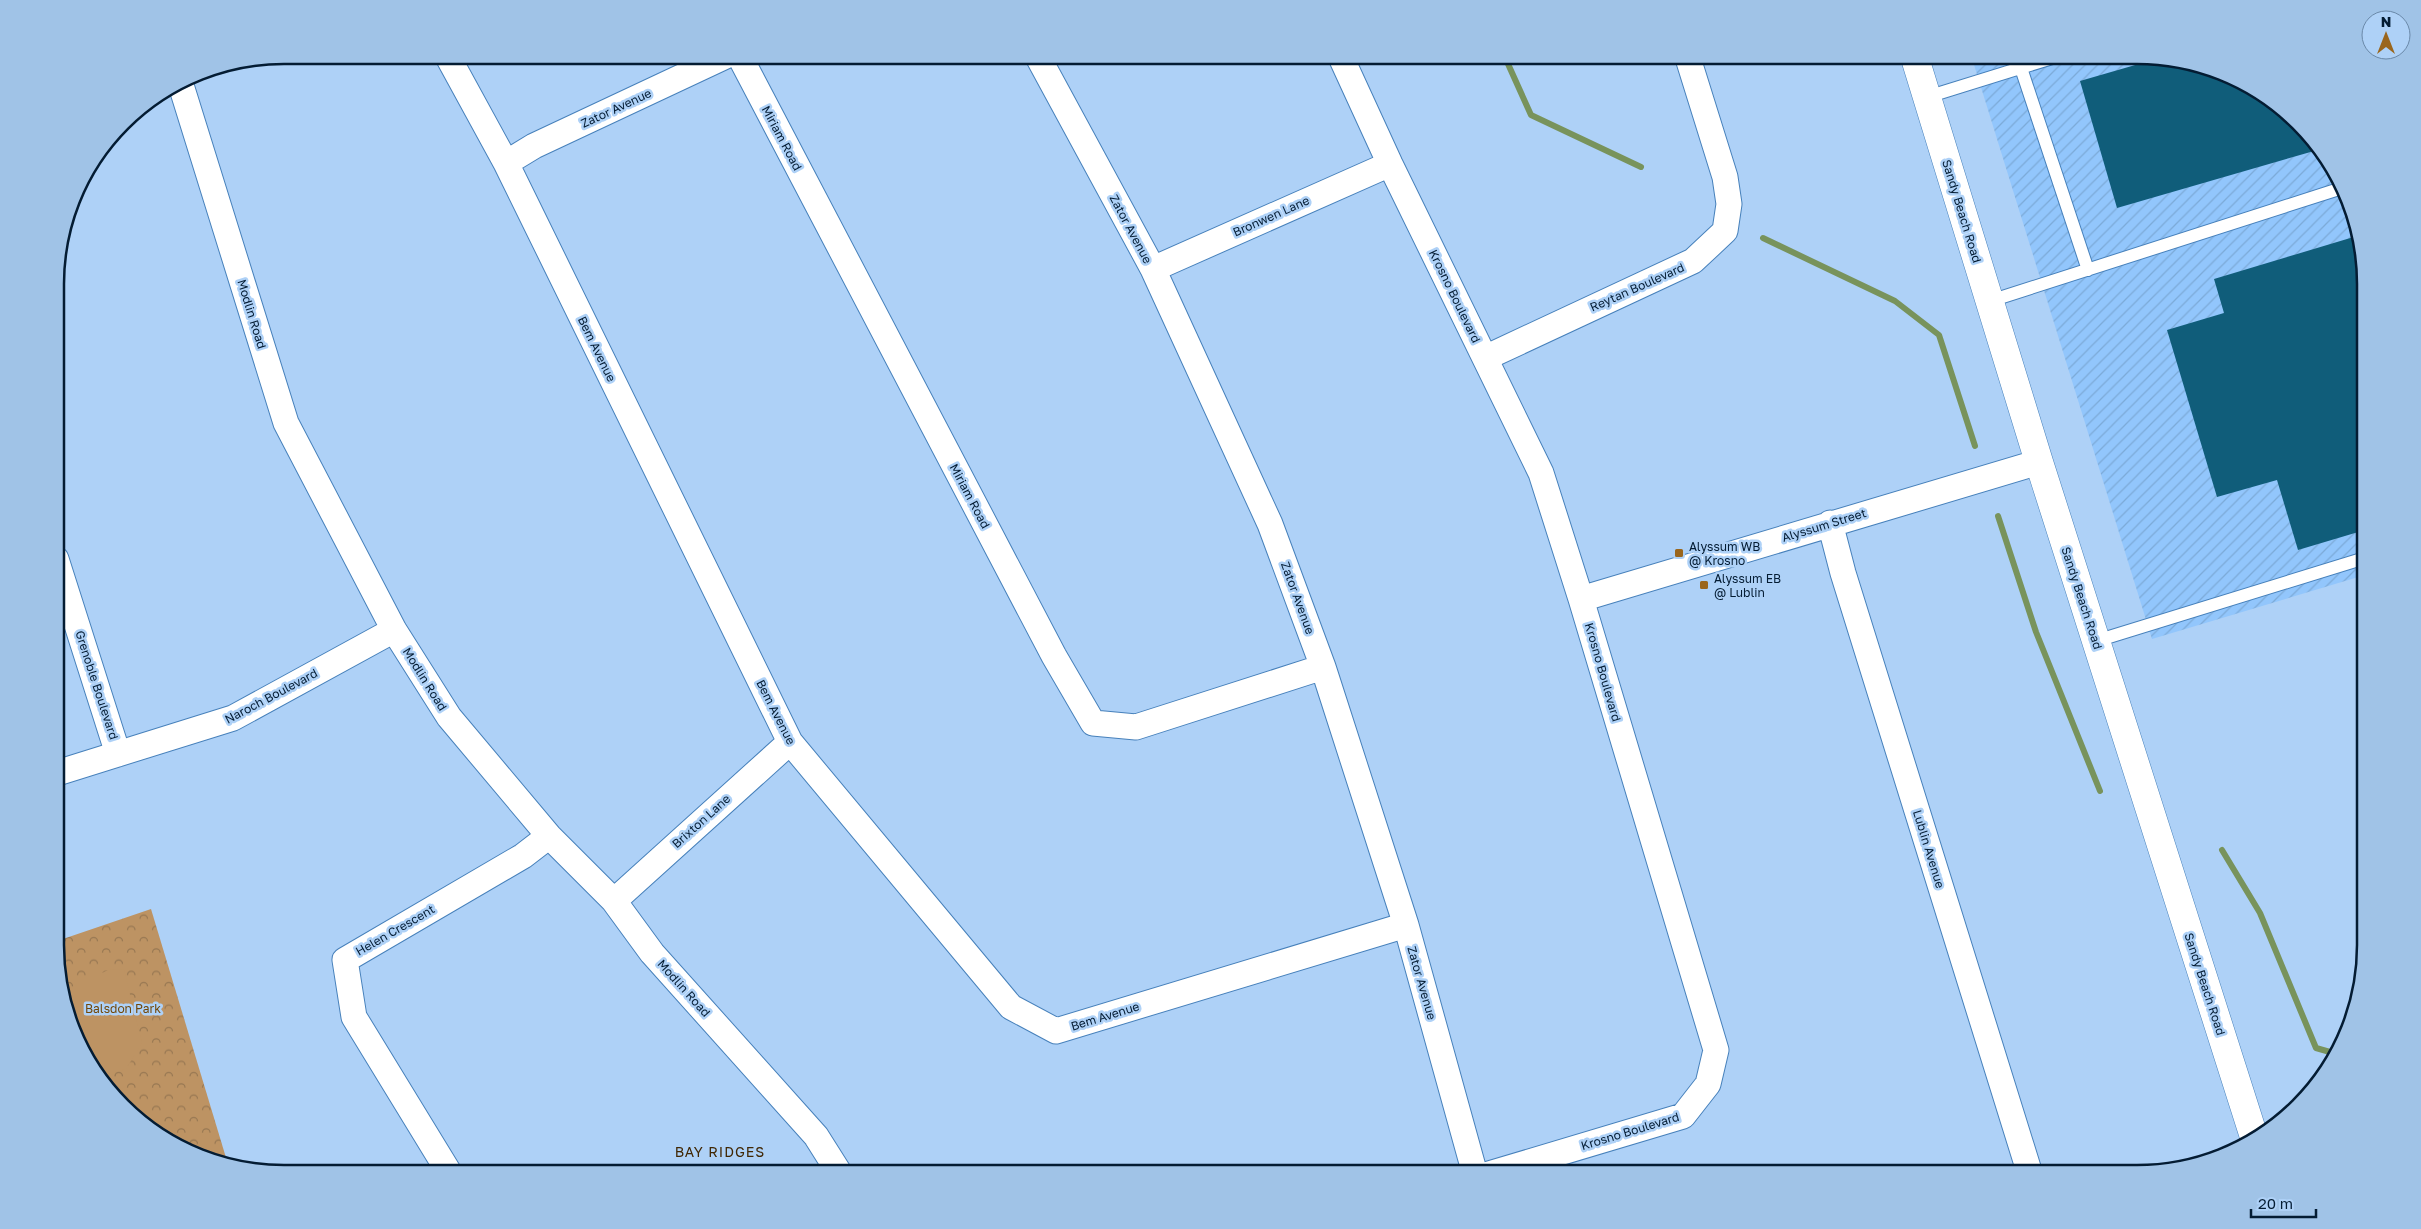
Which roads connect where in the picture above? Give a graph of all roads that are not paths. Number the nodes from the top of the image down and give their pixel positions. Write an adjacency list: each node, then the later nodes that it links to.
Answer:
1 (452, 64): 12 (street, Bem Avenue)
2 (709, 64): 12 (street, Zator Avenue)
3 (744, 64): 26 (street, Miriam Road)
4 (1042, 64): 15 (street, Zator Avenue)
5 (1344, 64): 13 (street, Krosno Boulevard)
6 (1690, 64): 18 (street, Reytan Boulevard)
7 (1917, 64): 11 (street, Sandy Beach Road)
8 (2034, 64): 9 (lane)
9 (2021, 68): 11 (lane); 16 (lane)
10 (182, 89): 24 (street, Modlin Road)
11 (1927, 97): 17 (street, Sandy Beach Road)
12 (506, 163): 27 (street, Bem Avenue)
13 (1390, 164): 15 (street, Bronwen Lane); 18 (street, Krosno Boulevard)
14 (2336, 190): 16 (lane)
15 (1153, 269): 26 (street, Zator Avenue)
16 (2088, 270): 17 (lane)
17 (1990, 301): 19 (street, Sandy Beach Road)
18 (1485, 358): 23 (street, Krosno Boulevard)
19 (2039, 462): 20 (street, Alyssum Street); 25 (street, Sandy Beach Road)
20 (1830, 524): 23 (street, Alyssum Street); 38 (street, Lublin Avenue)
21 (2357, 560): 25 (lane)
22 (64, 584): 28 (street, Grenoble Boulevard)
23 (1581, 599): 37 (street, Krosno Boulevard)
24 (394, 630): 28 (street, Naroch Boulevard); 30 (street, Modlin Road)
25 (2096, 641): 33 (street, Sandy Beach Road)
26 (1323, 667): 32 (street, Zator Avenue)
27 (790, 742): 31 (street, Brixton Lane); 32 (street, Bem Avenue)
28 (118, 754): 29 (street, Naroch Boulevard)
29 (64, 771)
30 (549, 836): 31 (street, Modlin Road); 34 (street, Helen Crescent)
31 (614, 901): 35 (street, Modlin Road)
32 (1406, 926): 36 (street, Zator Avenue)
33 (2253, 1132)
34 (444, 1165)
35 (834, 1165)
36 (1472, 1165)
37 (1519, 1165)
38 (2027, 1165)

